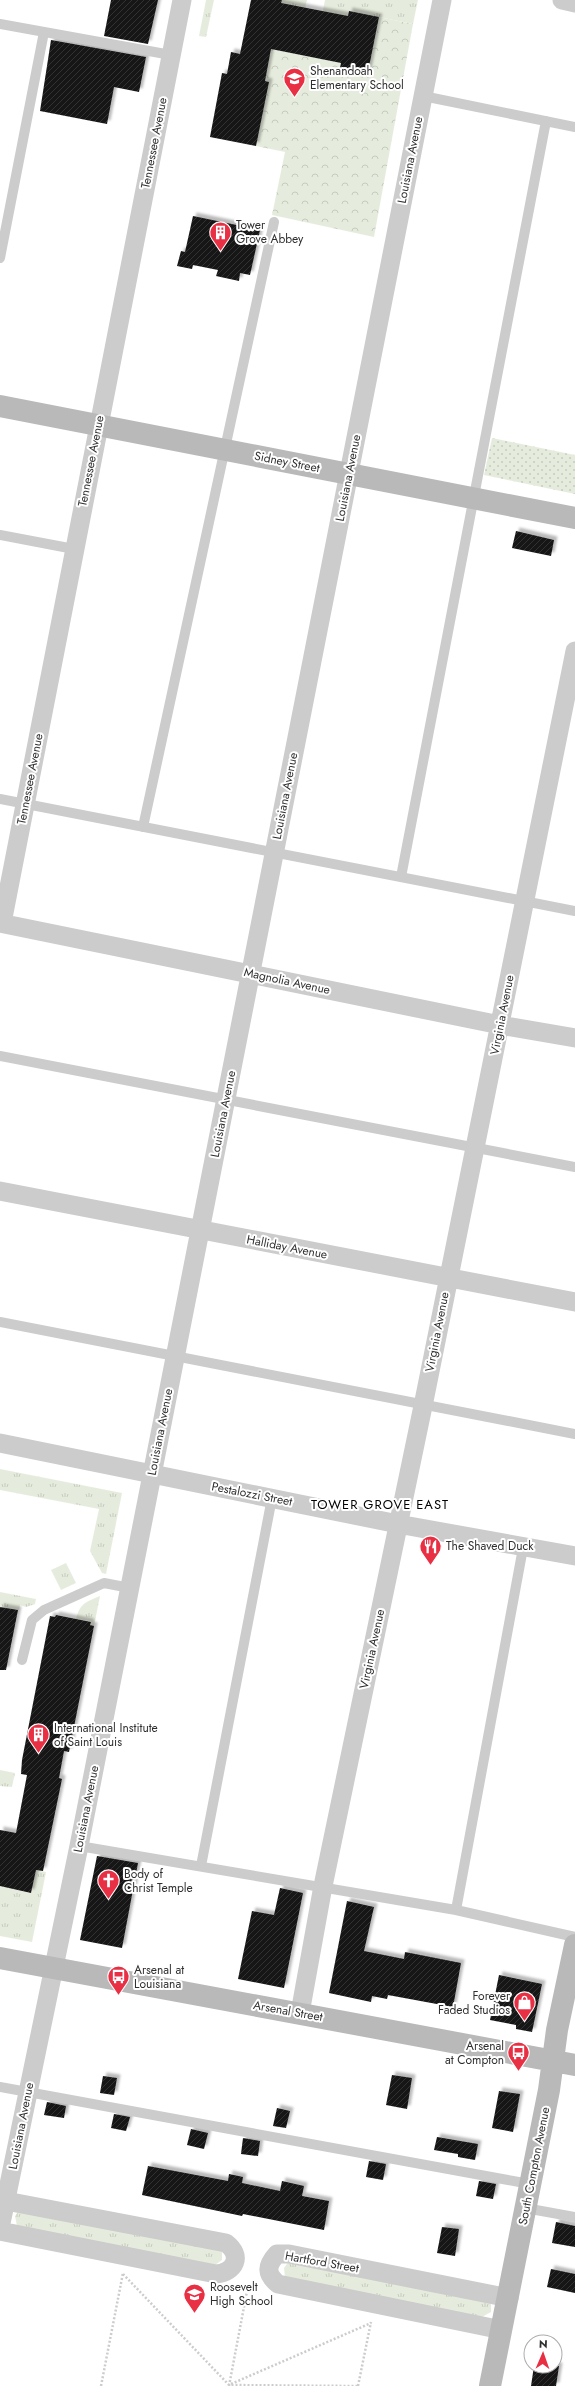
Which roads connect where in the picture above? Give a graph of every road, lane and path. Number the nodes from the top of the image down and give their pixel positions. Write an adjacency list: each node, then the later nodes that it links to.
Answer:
1 (182, 0): 7 (street, Tennessee Avenue)
2 (442, 0): 8 (street, Louisiana Avenue)
3 (562, 0): 4 (street)
4 (575, 2)
5 (0, 24): 6 (lane)
6 (44, 32): 7 (lane); 12 (lane)
7 (171, 55): 14 (street, Tennessee Avenue)
8 (423, 96): 9 (lane); 16 (street, Louisiana Avenue)
9 (546, 121): 10 (lane); 17 (lane)
10 (575, 127)
11 (274, 222): 15 (lane)
12 (0, 258)
13 (0, 406): 14 (main road, Sidney Street)
14 (98, 425): 15 (main road, Sidney Street); 20 (street, Tennessee Avenue)
15 (224, 450): 16 (main road, Sidney Street); 24 (lane)
16 (349, 474): 17 (main road, Sidney Street); 25 (street, Louisiana Avenue)
17 (474, 498): 18 (main road, Sidney Street); 26 (lane)
18 (575, 518)
19 (0, 535): 20 (lane)
20 (74, 549): 23 (street, Tennessee Avenue)
21 (575, 651): 27 (street, Virginia Avenue)
22 (0, 799): 23 (lane)
23 (25, 804): 24 (lane); 29 (street, Tennessee Avenue)
24 (143, 827): 25 (lane)
25 (274, 852): 26 (lane); 30 (street, Louisiana Avenue)
26 (401, 877): 27 (lane)
27 (525, 901): 28 (lane); 31 (street, Virginia Avenue)
28 (575, 911)
29 (1, 923): 30 (street, Magnolia Avenue)
30 (250, 973): 31 (street, Magnolia Avenue); 34 (street, Louisiana Avenue)
31 (500, 1025): 32 (street, Magnolia Avenue); 35 (street, Virginia Avenue)
32 (575, 1038)
33 (0, 1056): 34 (lane)
34 (226, 1099): 35 (lane); 38 (street, Louisiana Avenue)
35 (475, 1148): 36 (lane); 39 (street, Virginia Avenue)
36 (575, 1167)
37 (0, 1191): 38 (street, Halliday Avenue)
38 (200, 1230): 39 (street, Halliday Avenue); 42 (street, Louisiana Avenue)
39 (448, 1278): 40 (street, Halliday Avenue); 43 (street, Virginia Avenue)
40 (575, 1302)
41 (0, 1322): 42 (lane)
42 (175, 1358): 43 (lane); 46 (street, Louisiana Avenue)
43 (423, 1406): 44 (lane); 48 (street, Virginia Avenue)
44 (575, 1434)
45 (0, 1443): 46 (street, Pestalozzi Street)
46 (152, 1475): 47 (street, Pestalozzi Street); 51 (street, Louisiana Avenue)
47 (272, 1498): 48 (street, Pestalozzi Street); 54 (lane)
48 (398, 1524): 49 (street, Pestalozzi Street); 55 (street, Virginia Avenue)
49 (523, 1548): 50 (street, Pestalozzi Street); 56 (lane)
50 (575, 1556)
51 (130, 1588): 52 (lane); 53 (street, Louisiana Avenue)
52 (22, 1660)
53 (79, 1846): 54 (lane); 60 (street, Louisiana Avenue)
54 (201, 1866): 55 (lane)
55 (323, 1886): 56 (lane); 61 (street, Virginia Avenue)
56 (456, 1910): 57 (lane)
57 (575, 1938)
58 (575, 1944): 62 (main road, South Compton Avenue)
59 (0, 1958): 60 (main road, Arsenal Street)
60 (53, 1968): 61 (main road, Arsenal Street); 65 (street, Louisiana Avenue)
61 (300, 2013): 62 (main road, Arsenal Street)
62 (553, 2061): 63 (main road, Arsenal Street); 66 (main road, South Compton Avenue)
63 (575, 2065)
64 (0, 2087): 65 (lane)
65 (28, 2092): 66 (lane); 68 (street, Louisiana Avenue)
66 (530, 2184): 67 (main road, South Compton Avenue)
67 (525, 2208): 69 (lane); 73 (main road, South Compton Avenue)
68 (2, 2217): 68 (street)
69 (575, 2217)
70 (125, 2267): 71 (path)
71 (123, 2273): 77 (path); 78 (path)
72 (247, 2291): 77 (path)
73 (509, 2298): 76 (main road, South Compton Avenue); 76 (street, Hartford Street)
74 (373, 2316): 75 (path)
75 (371, 2323): 77 (path); 79 (path)
76 (502, 2330): 80 (main road, South Compton Avenue)
77 (229, 2385): 79 (path)
78 (101, 2386)
79 (358, 2386)
80 (490, 2386)

